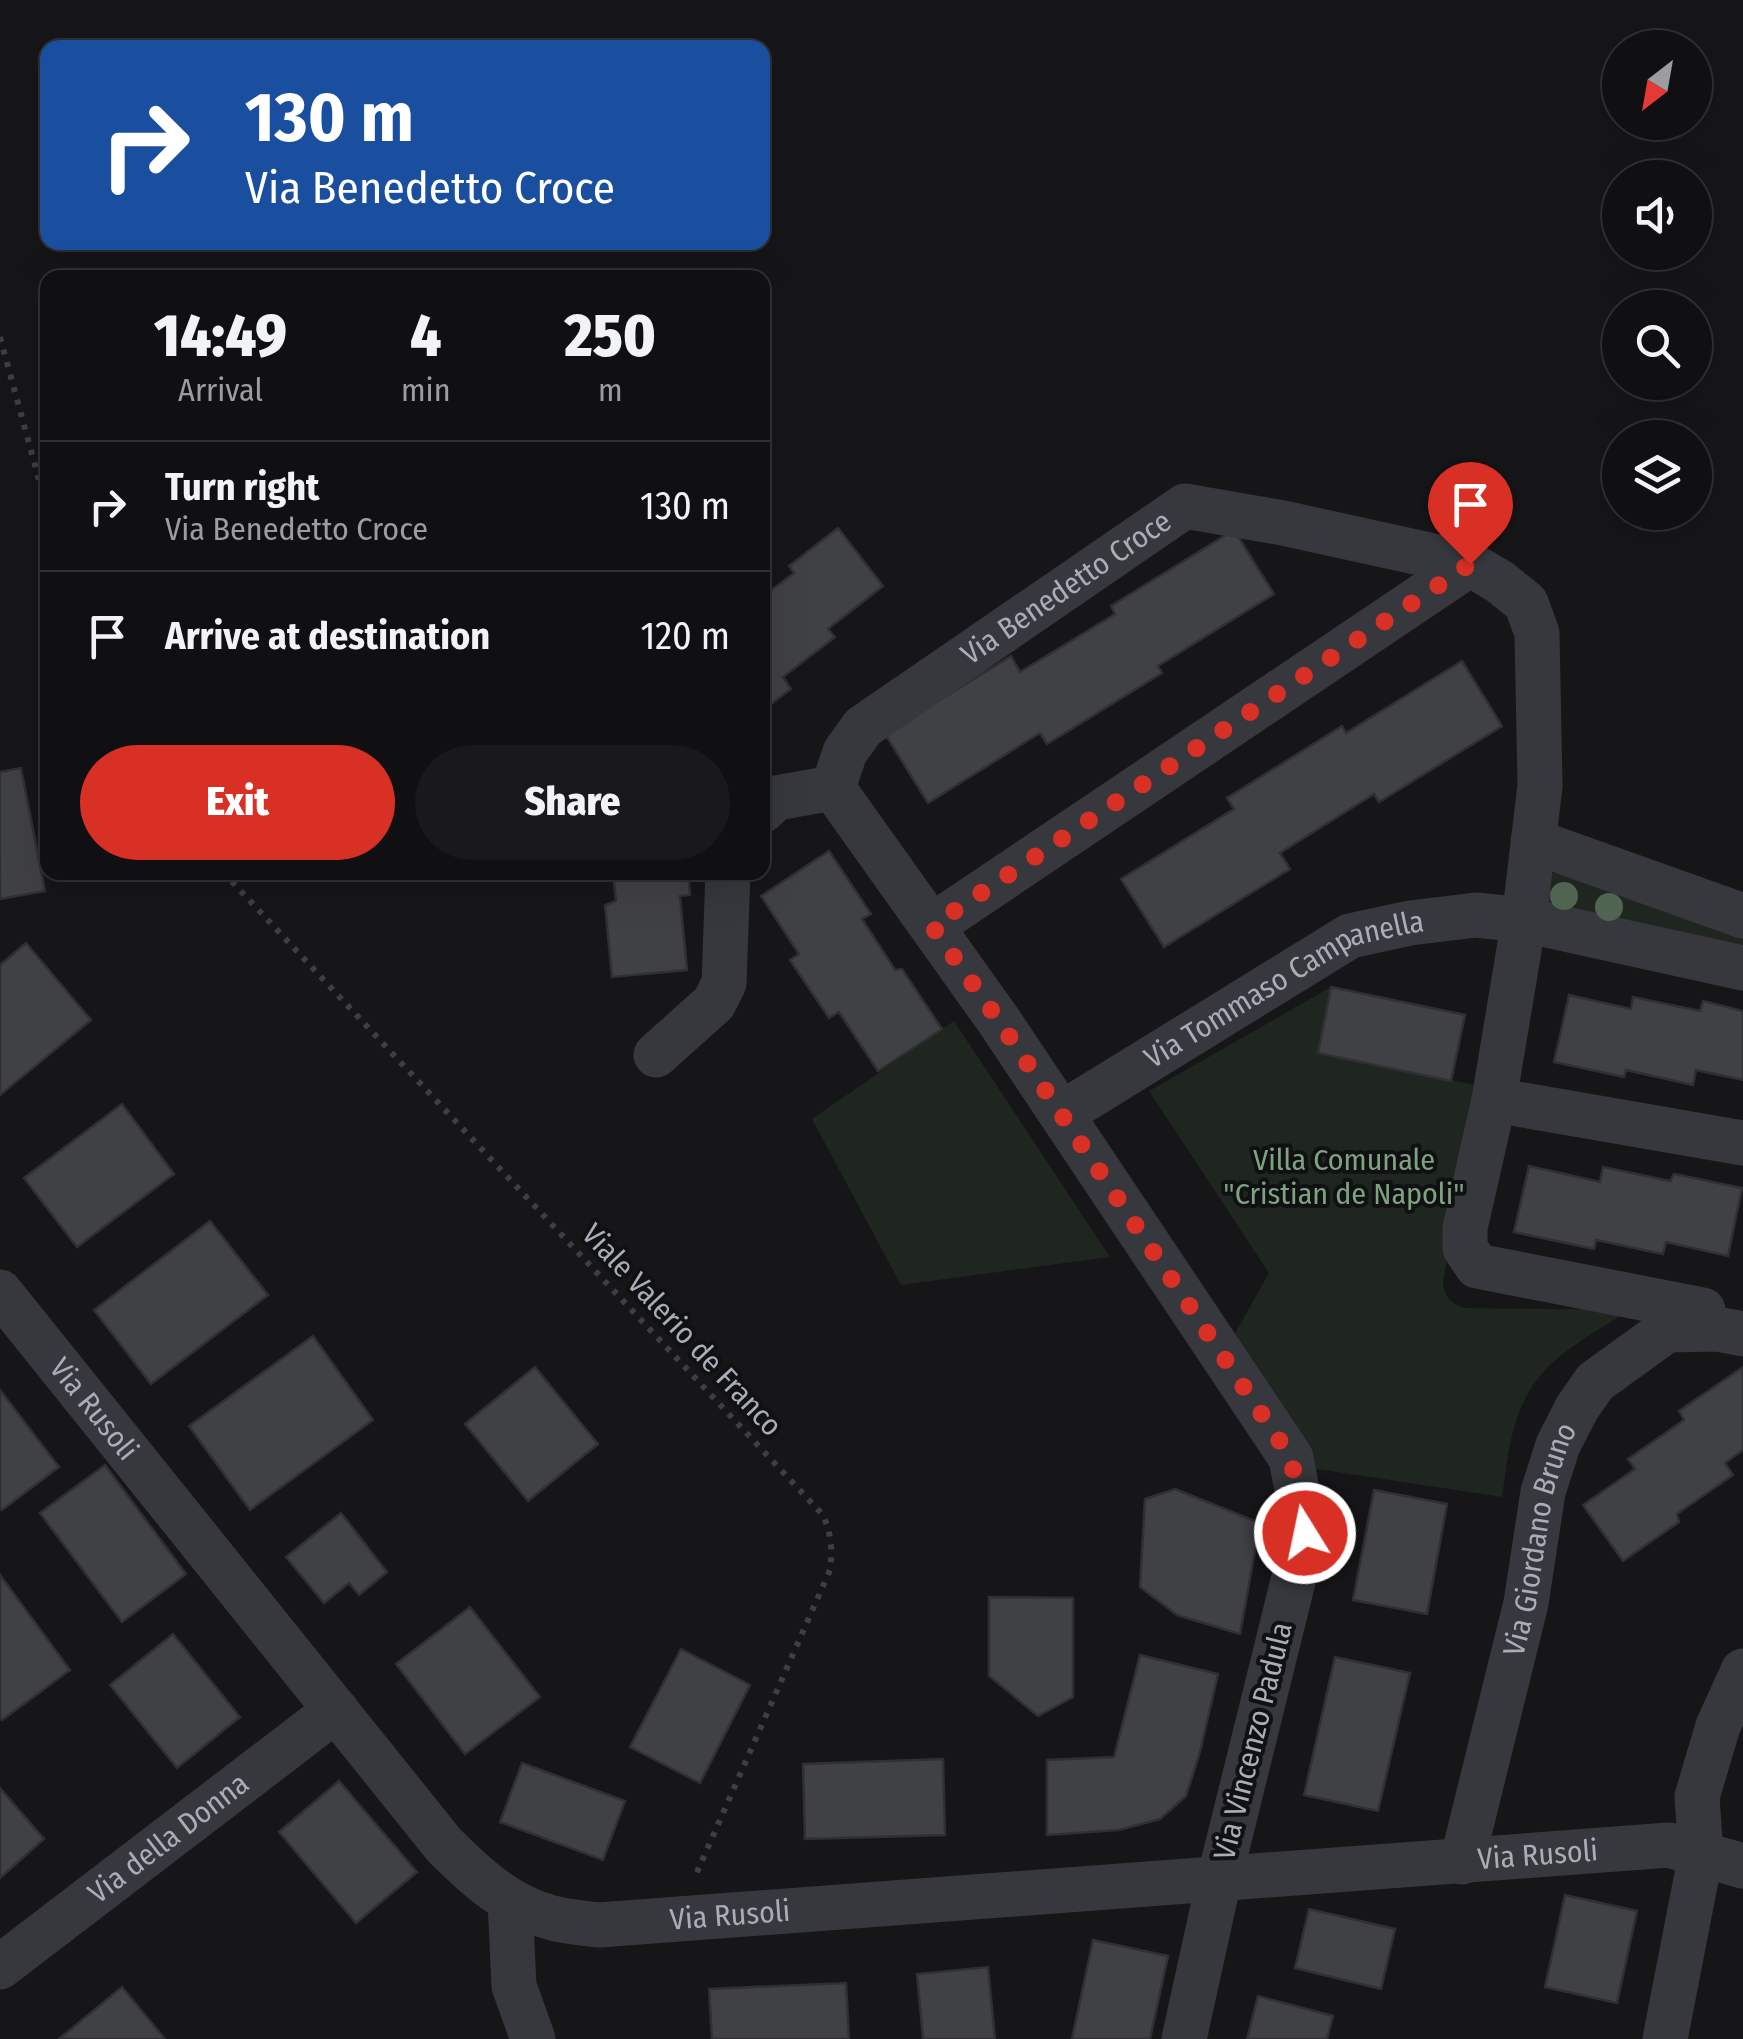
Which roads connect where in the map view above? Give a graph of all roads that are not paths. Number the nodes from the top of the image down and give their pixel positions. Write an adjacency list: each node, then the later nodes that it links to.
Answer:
1 (1470, 564): 2 (street, Via Benedetto Croce); 4 (street, Via Benedetto Croce); 8 (street)
2 (834, 788): 3 (street); 8 (street, Via Vincenzo Padula)
3 (770, 804)
4 (1533, 841): 6 (street); 7 (street, Via Benedetto Croce)
5 (728, 880): 10 (street)
6 (1743, 916)
7 (1524, 920): 9 (street, Via Tommaso Campanella); 11 (street, Via Benedetto Croce); 12 (street, Via Tommaso Campanella)
8 (932, 926): 12 (street, Via Vincenzo Padula)
9 (1743, 968)
10 (656, 1055)
11 (1494, 1100): 13 (street); 14 (street, Via Benedetto Croce)
12 (1061, 1114): 21 (street, Via Vincenzo Padula)
13 (1743, 1143)
14 (1703, 1310)
15 (7, 1316): 18 (street, Via Rusoli)
16 (1743, 1334): 20 (street, Via Giordano Bruno)
17 (1743, 1670): 19 (street)
18 (336, 1710): 22 (street, Via Rusoli); 23 (street, Via della Donna)
19 (1722, 1860): 20 (street, Via Rusoli); 26 (street)
20 (1462, 1862): 21 (street, Via Rusoli)
21 (1219, 1880): 22 (street, Via Rusoli); 25 (street, Via Vincenzo Padula)
22 (510, 1901): 24 (street)
23 (0, 1967)
24 (534, 2039)
25 (1184, 2039)
26 (1665, 2039)

